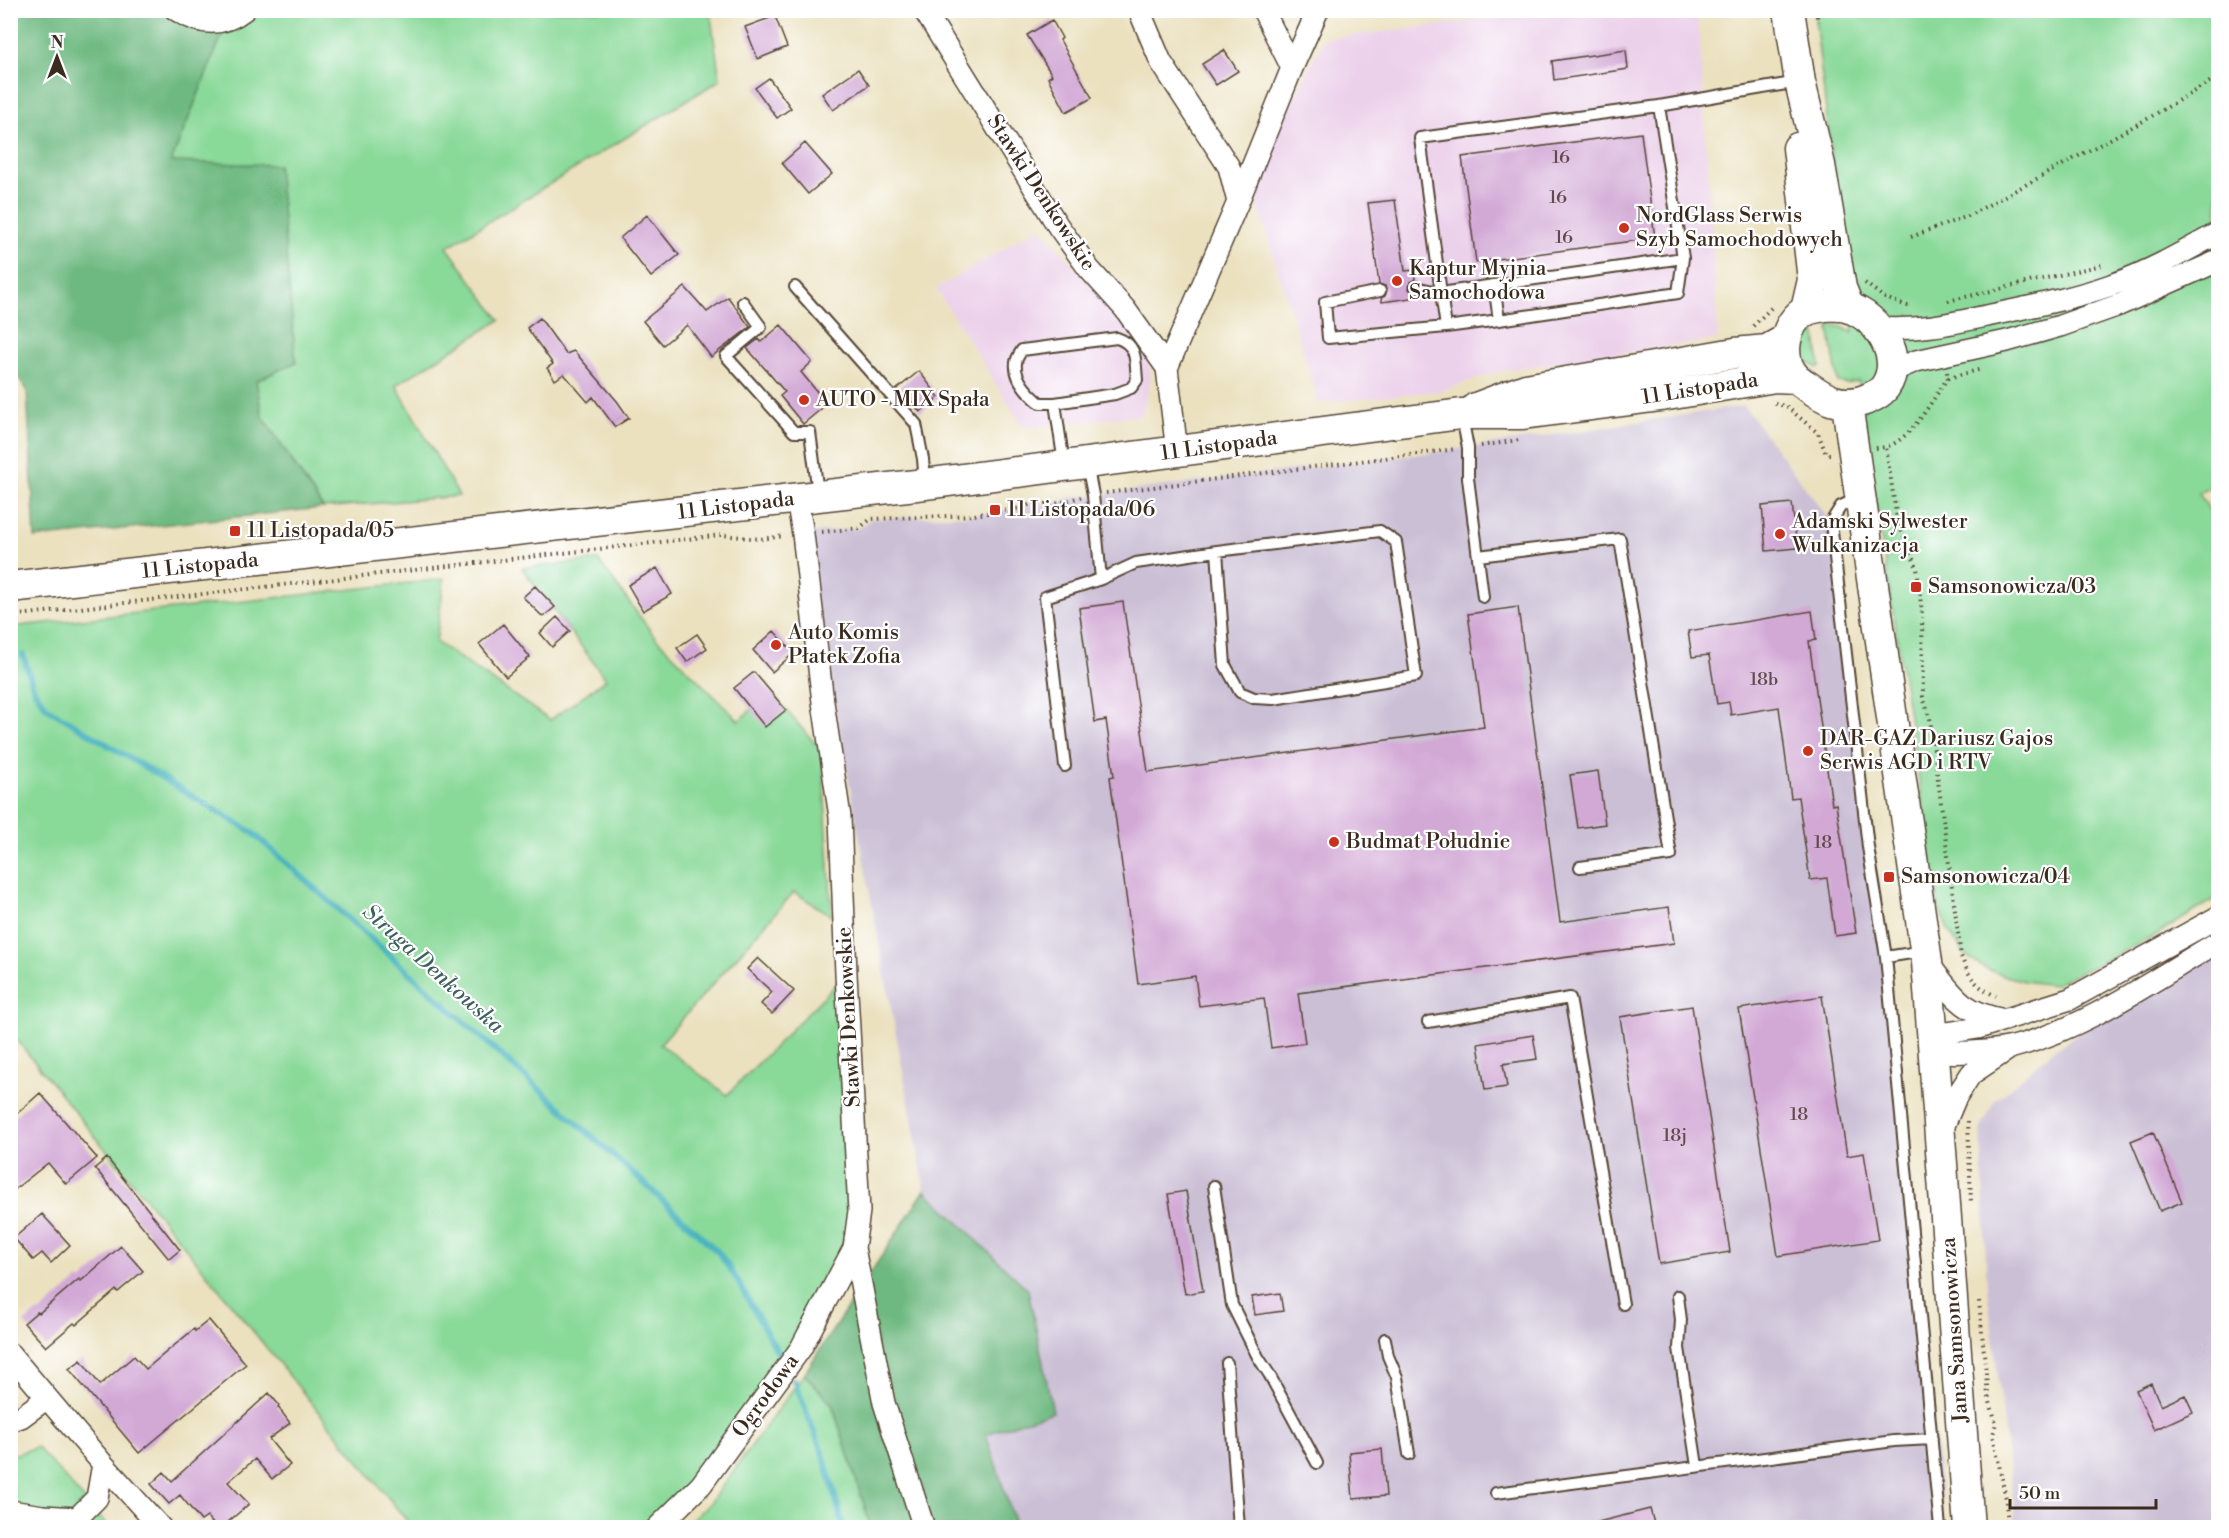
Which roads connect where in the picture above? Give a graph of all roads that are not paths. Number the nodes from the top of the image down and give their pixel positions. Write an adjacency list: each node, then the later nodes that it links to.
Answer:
1 (176, 10): 2 (street)
2 (244, 10)
3 (924, 10): 27 (street, Stawki Denkowskie)
4 (1139, 10): 11 (street)
5 (1263, 10): 8 (street)
6 (1318, 10): 8 (street, Stawki Denkowskie)
7 (1790, 10): 9 (street)
8 (1292, 68): 11 (street, Stawki Denkowskie)
9 (1800, 82): 10 (lane); 21 (street); 22 (street)
10 (1659, 106): 13 (lane); 19 (lane)
11 (1238, 202): 27 (street, Stawki Denkowskie)
12 (2218, 233): 25 (street)
13 (1683, 258): 15 (lane); 23 (lane)
14 (2218, 261): 28 (street)
15 (1494, 285): 19 (lane); 23 (lane)
16 (795, 286): 35 (lane)
17 (1416, 286): 19 (lane)
18 (1380, 291): 24 (lane)
19 (1441, 293): 24 (lane)
20 (743, 302): 36 (lane)
21 (1849, 308): 22 (street); 25 (street)
22 (1806, 310): 26 (street)
23 (1499, 320): 24 (lane)
24 (1446, 327)
25 (1878, 328): 28 (street)
26 (1785, 340): 29 (street); 32 (street, 11 Listopada)
27 (1167, 368): 33 (street, Stawki Denkowskie)
28 (1892, 371): 31 (street)
29 (1796, 378): 31 (street); 32 (street, 11 Listopada)
30 (1055, 403): 30 (lane); 34 (lane)
31 (1847, 405): 37 (street, Jana Samsonowicza)
32 (1461, 414): 33 (street, 11 Listopada); 39 (lane)
33 (1177, 452): 34 (street, 11 Listopada)
34 (1076, 466): 35 (street, 11 Listopada); 40 (lane)
35 (925, 484): 36 (street, 11 Listopada)
36 (807, 498): 41 (street, 11 Listopada); 55 (street, Stawki Denkowskie)
37 (1860, 498): 47 (street, Jana Samsonowicza); 48 (lane)
38 (1217, 551): 38 (lane); 40 (lane)
39 (1478, 556): 42 (lane); 44 (lane)
40 (1101, 579): 43 (lane)
41 (10, 587)
42 (1482, 597)
43 (1065, 766)
44 (1580, 867)
45 (2211, 920): 46 (lane); 49 (street)
46 (2217, 947): 52 (street, Jana Samsonowicza)
47 (1926, 956): 48 (lane); 49 (street, Jana Samsonowicza); 51 (street, Jana Samsonowicza)
48 (1886, 957): 63 (lane)
49 (2006, 1020): 51 (street)
50 (1428, 1022): 57 (lane)
51 (1934, 1044): 52 (street, Jana Samsonowicza); 53 (street, Jana Samsonowicza)
52 (2013, 1047): 53 (street, Jana Samsonowicza)
53 (1941, 1132): 75 (street, Jana Samsonowicza)
54 (1214, 1186): 65 (lane)
55 (854, 1248): 71 (street, Ogrodowa); 72 (street, Stawki Denkowskie)
56 (1677, 1296): 67 (lane)
57 (1623, 1304)
58 (1385, 1339): 64 (lane)
59 (10, 1354): 61 (street)
60 (1227, 1363): 73 (lane)
61 (47, 1398): 62 (street); 66 (street)
62 (10, 1421)
63 (1932, 1439): 67 (lane); 74 (lane)
64 (1409, 1454)
65 (1317, 1463)
66 (103, 1464): 69 (street); 70 (street)
67 (1697, 1466): 68 (lane)
68 (1496, 1493)
69 (10, 1511)
70 (162, 1527)
71 (657, 1527)
72 (924, 1527)
73 (1239, 1527)
74 (1940, 1527)
75 (1970, 1527)

